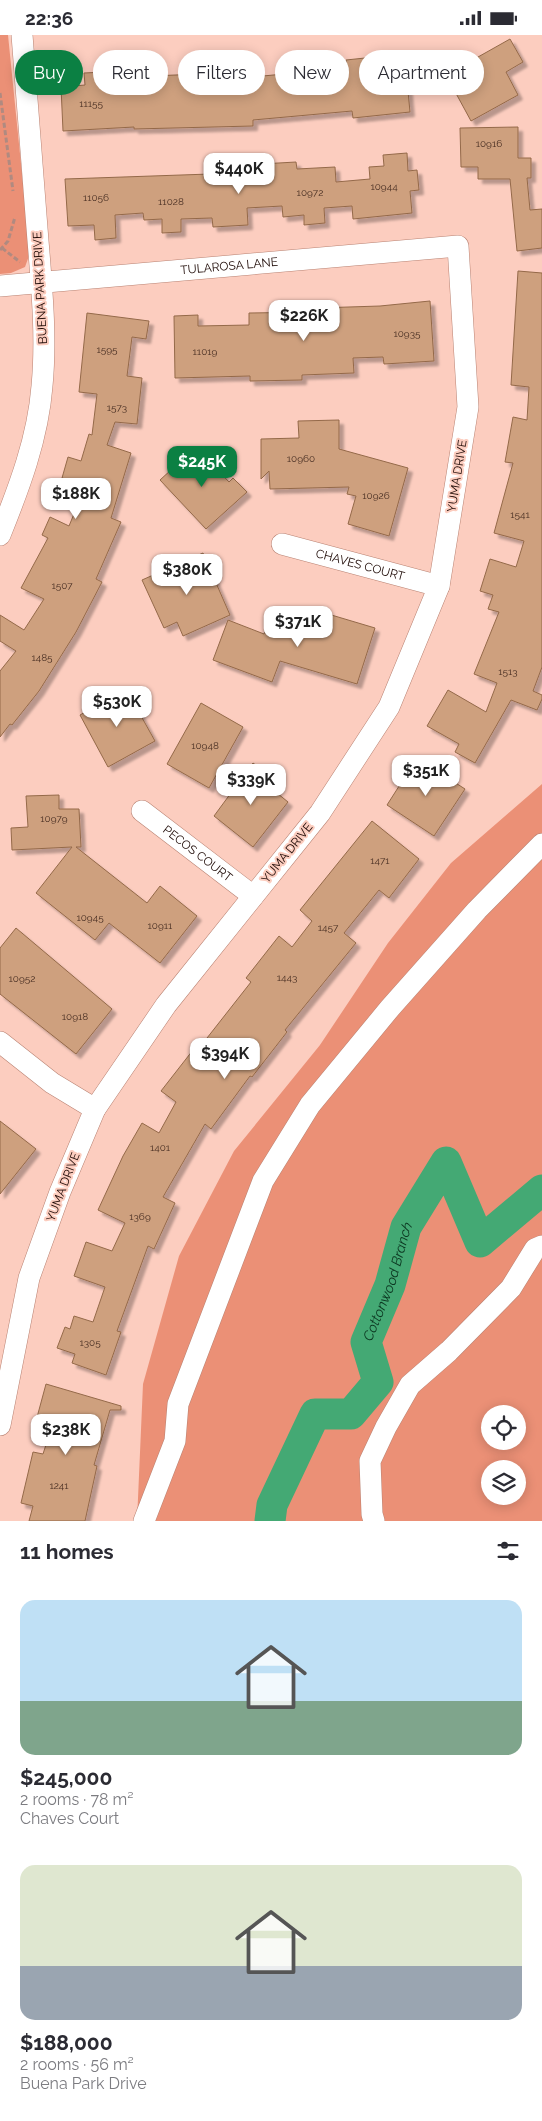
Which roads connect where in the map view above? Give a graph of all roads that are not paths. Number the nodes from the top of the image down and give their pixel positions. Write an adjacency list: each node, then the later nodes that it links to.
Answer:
1 (22, 35): 3 (street, BUENA PARK DRIVE)
2 (458, 246): 3 (street, TULAROSA LANE); 7 (street, YUMA DRIVE)
3 (42, 283): 4 (street, TULAROSA LANE); 5 (street, BUENA PARK DRIVE)
4 (0, 286)
5 (0, 535)
6 (282, 544): 7 (street, CHAVES COURT)
7 (439, 587): 10 (street, YUMA DRIVE)
8 (142, 811): 10 (street, PECOS COURT)
9 (542, 844): 16 (street)
10 (253, 896): 12 (street, YUMA DRIVE)
11 (0, 1042): 12 (street)
12 (94, 1109): 14 (street, YUMA DRIVE)
13 (542, 1246): 17 (street)
14 (8, 1343): 15 (street, YUMA DRIVE)
15 (0, 1425)
16 (144, 1521)
17 (374, 1521)

